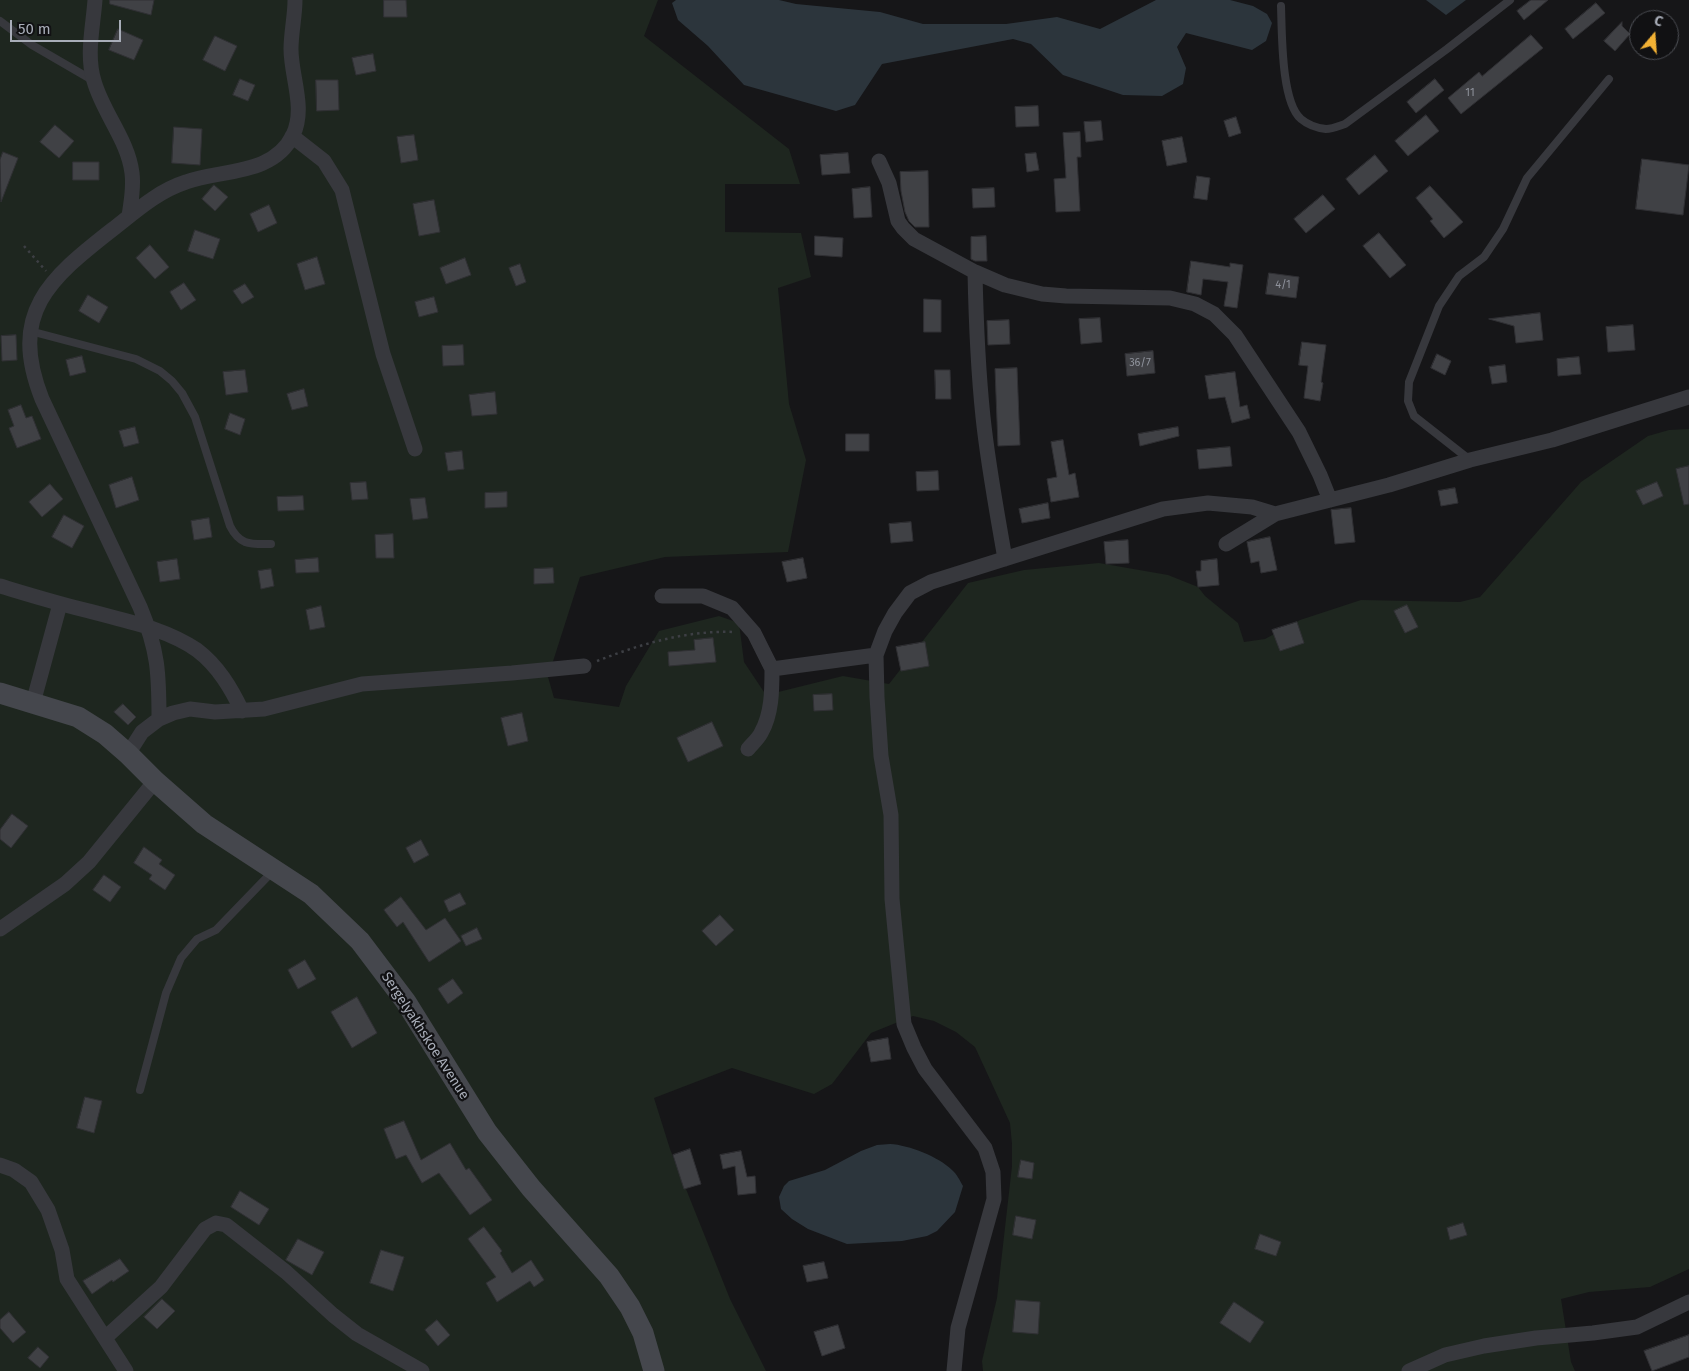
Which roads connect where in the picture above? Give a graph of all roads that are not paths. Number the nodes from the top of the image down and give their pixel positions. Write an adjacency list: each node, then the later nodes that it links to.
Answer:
1 (95, 0): 7 (street)
2 (295, 0): 8 (street)
3 (1510, 0): 4 (lane)
4 (1281, 6)
5 (0, 21): 7 (lane)
6 (1609, 80): 15 (lane)
7 (94, 81): 10 (street)
8 (292, 136): 10 (street); 14 (street)
9 (880, 161): 11 (street)
10 (129, 216): 12 (street)
11 (975, 272): 16 (street); 20 (street)
12 (30, 331): 18 (lane); 24 (street)
13 (1689, 397): 15 (street)
14 (415, 449)
15 (1470, 460): 16 (street)
16 (1330, 500): 17 (street)
17 (1275, 514): 19 (street); 20 (street)
18 (271, 544)
19 (1226, 544)
20 (1005, 559): 25 (street)
21 (0, 586): 23 (street)
22 (662, 596): 27 (street)
23 (60, 604): 24 (street); 29 (street)
24 (149, 628): 30 (street); 31 (street)
25 (876, 655): 27 (street); 44 (street)
26 (584, 666): 30 (street)
27 (772, 669): 32 (street)
28 (0, 693): 29 (main road, Sergelyakhskoe Avenue)
29 (33, 703): 33 (main road, Sergelyakhskoe Avenue)
30 (242, 711): 31 (street)
31 (159, 719): 33 (street)
32 (748, 748)
33 (128, 754): 34 (main road, Sergelyakhskoe Avenue)
34 (154, 782): 35 (main road, Sergelyakhskoe Avenue); 36 (street)
35 (274, 870): 37 (lane); 43 (main road, Sergelyakhskoe Avenue)
36 (0, 929)
37 (140, 1090)
38 (0, 1165): 40 (street)
39 (1689, 1302): 45 (street)
40 (105, 1338): 41 (street); 42 (street)
41 (126, 1371)
42 (422, 1371)
43 (654, 1371)
44 (954, 1371)
45 (1409, 1371)

